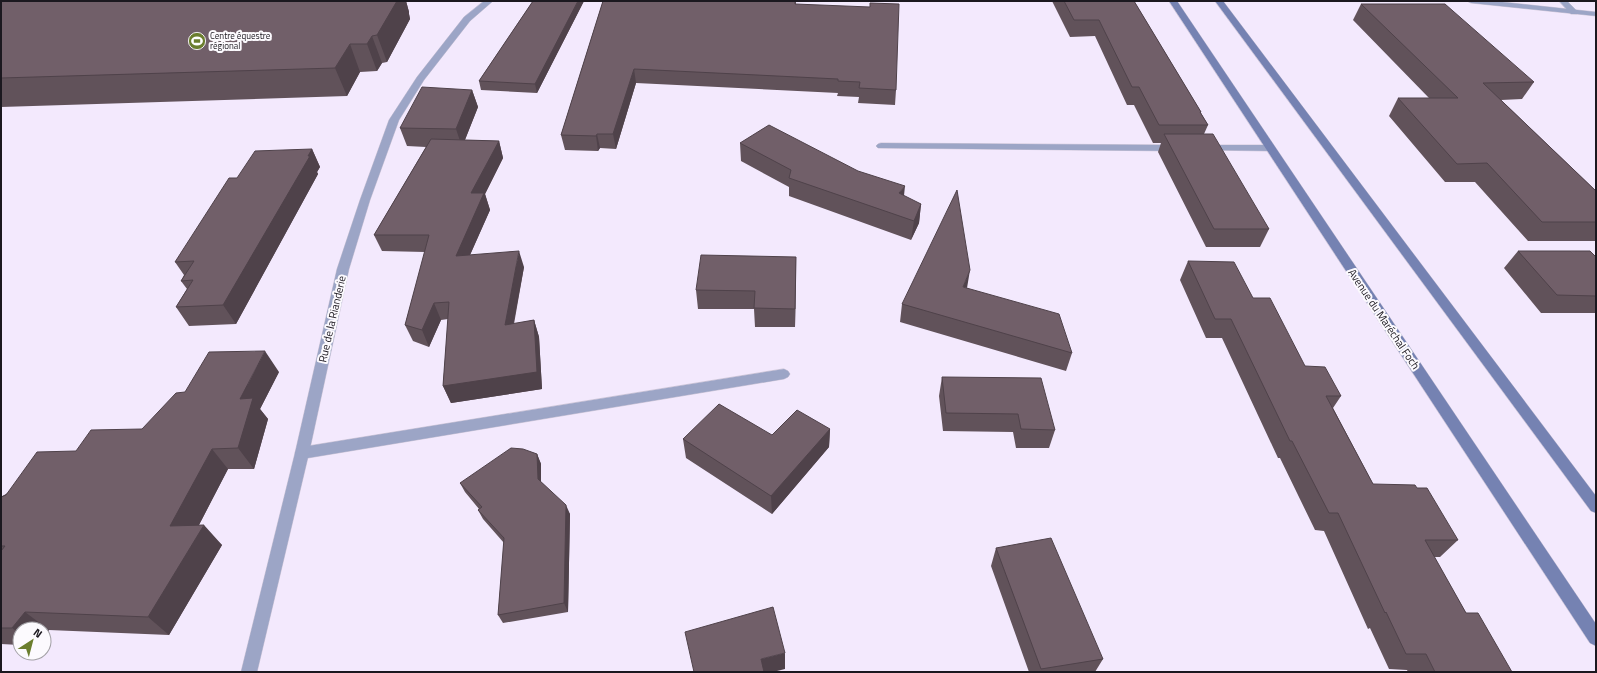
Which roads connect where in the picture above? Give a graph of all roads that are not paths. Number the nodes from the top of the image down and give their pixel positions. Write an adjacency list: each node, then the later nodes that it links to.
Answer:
1 (489, 1): 13 (street, Rue de la Rianderie)
2 (1173, 1): 11 (main road, Avenue du Maréchal Foch)
3 (1219, 1): 14 (main road)
4 (1471, 1): 6 (street)
5 (1563, 1): 6 (street)
6 (1574, 12): 7 (street)
7 (1596, 14)
8 (881, 146): 9 (street)
9 (1181, 148)
10 (1197, 148): 11 (street)
11 (1270, 148): 15 (main road, Avenue du Maréchal Foch)
12 (784, 374): 13 (street)
13 (302, 454): 16 (street, Rue de la Rianderie)
14 (1596, 507)
15 (1596, 638)
16 (249, 672)

